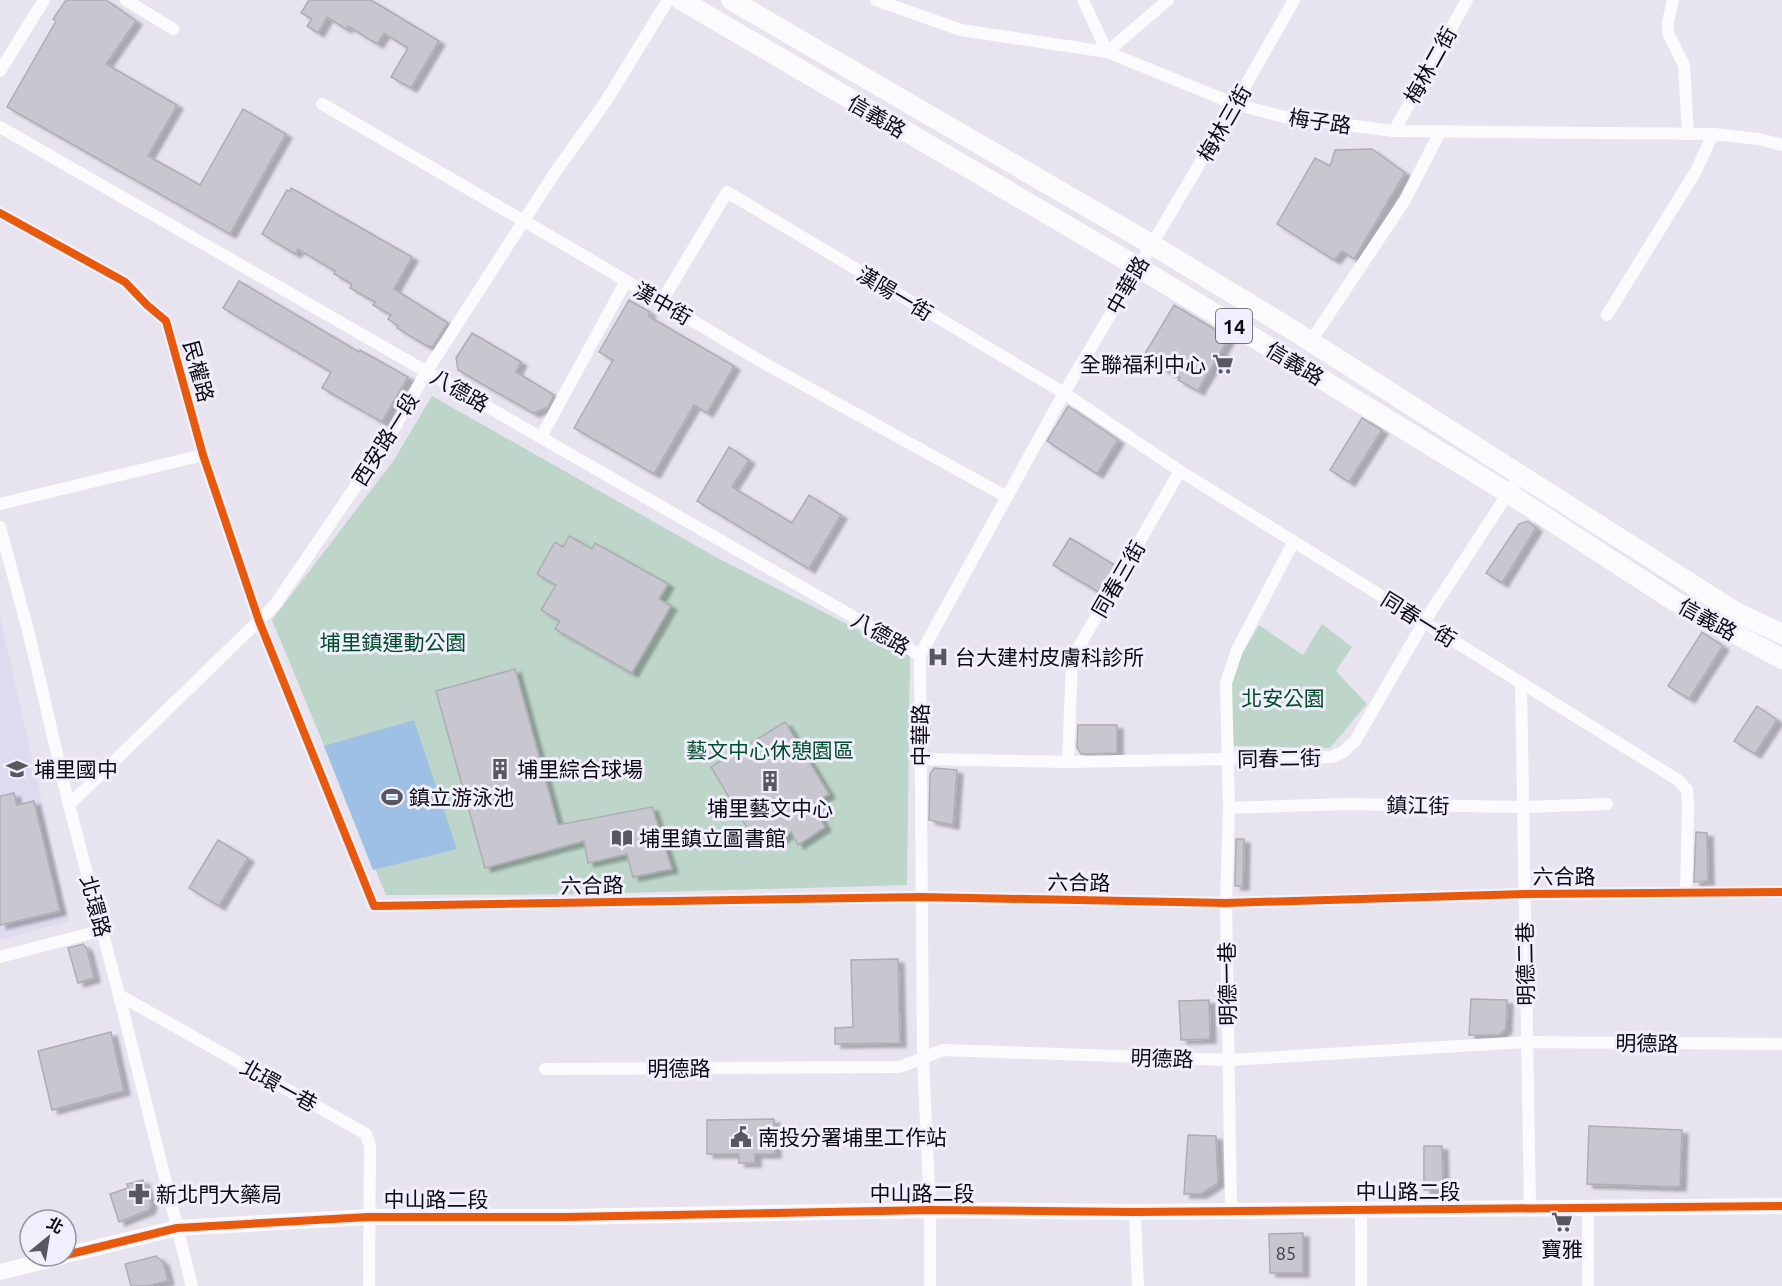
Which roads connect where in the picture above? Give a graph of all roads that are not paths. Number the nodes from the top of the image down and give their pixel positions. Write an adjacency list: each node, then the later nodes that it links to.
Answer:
1 (44, 0): 14 (street)
2 (126, 0): 12 (street)
3 (668, 0): 24 (street, 西安路一段)
4 (681, 0): 26 (main road, 信義路 / 14)
5 (731, 0): 25 (main road, 信義路 / 14)
6 (876, 0): 13 (street, 梅子路)
7 (1083, 0): 13 (street)
8 (1168, 0): 13 (street)
9 (1294, 0): 16 (street, 梅林三街)
10 (1467, 0): 18 (street, 梅林二街)
11 (1673, 0): 20 (street)
12 (172, 29)
13 (1107, 51): 16 (street, 梅子路)
14 (0, 71)
15 (322, 104): 24 (street, 漢中街)
16 (1235, 104): 18 (street, 梅子路); 25 (street, 梅林三街)
17 (0, 127): 31 (street, 八德路)
18 (1394, 131): 19 (street, 梅子路)
19 (1440, 132): 20 (street, 梅子路); 30 (street)
20 (1688, 134): 21 (street, 梅子路)
21 (1713, 134): 22 (street, 梅子路); 29 (street)
22 (1782, 145)
23 (0, 213): 34 (street, 民權路)
24 (524, 222): 27 (street, 漢中街); 31 (street, 西安路一段)
25 (1151, 244): 26 (street, 中華路); 30 (main road, 信義路 / 14)
26 (1138, 267): 32 (street, 中華路); 37 (main road, 信義路 / 14)
27 (626, 281): 28 (street, 漢中街); 33 (street)
28 (662, 301): 32 (street, 漢陽一街); 38 (street, 漢中街)
29 (1606, 315)
30 (1311, 341): 36 (main road, 信義路 / 14)
31 (428, 371): 33 (street, 八德路); 42 (street, 西安路一段)
32 (1064, 393): 35 (street, 同春一街); 38 (street, 中華路)
33 (541, 437): 45 (street, 八德路)
34 (203, 454): 39 (street); 42 (street, 民權路)
35 (1180, 471): 41 (street, 同春一街); 50 (street, 同春三街)
36 (1520, 475): 37 (street, 同春二街); 44 (main road, 信義路 / 14)
37 (1508, 493): 43 (street, 同春二街); 46 (main road, 信義路 / 14)
38 (1007, 497): 45 (street, 中華路)
39 (0, 504)
40 (0, 527): 52 (street, 北環路)
41 (1294, 541): 43 (street, 同春一街); 48 (street, 明德一巷)
42 (259, 621): 52 (street, 西安路一段); 60 (street, 民權路)
43 (1425, 622): 47 (street, 同春一街); 48 (street, 同春二街)
44 (1782, 634)
45 (920, 655): 49 (street, 中華路)
46 (1782, 659)
47 (1521, 683): 54 (street, 明德二巷); 56 (street, 同春一街)
48 (1228, 758): 50 (street, 同春二街); 53 (street, 明德一巷)
49 (921, 759): 50 (street, 同春二街); 58 (street, 中華路)
50 (1068, 762)
51 (1607, 804): 54 (street, 鎮江街)
52 (69, 805): 61 (street, 北環路)
53 (1229, 807): 54 (street, 鎮江街); 59 (street, 明德一巷)
54 (1524, 807): 57 (street, 明德二巷)
55 (1782, 892): 56 (street, 六合路)
56 (1686, 893): 57 (street, 六合路)
57 (1525, 894): 59 (street, 六合路); 64 (street, 明德二巷)
58 (921, 897): 59 (street, 六合路); 60 (street, 六合路); 66 (street, 中華路)
59 (1226, 903): 67 (street, 明德一巷)
60 (374, 906)
61 (103, 930): 62 (street); 63 (street, 北環路)
62 (0, 957)
63 (120, 995): 76 (street, 北環一巷); 77 (street, 北環路)
64 (1526, 1042): 65 (street, 明德路); 67 (street, 明德路); 70 (street, 明德二巷)
65 (1782, 1044)
66 (923, 1058): 67 (street, 明德路); 68 (street, 明德路); 73 (street, 中華路)
67 (1229, 1060): 74 (street, 明德一巷)
68 (545, 1069)
69 (1782, 1206): 71 (street, 中山路二段)
70 (1530, 1208): 71 (street, 中山路二段); 72 (street, 中山路二段)
71 (1588, 1208): 86 (street)
72 (1361, 1209): 74 (street, 中山路二段); 85 (street)
73 (930, 1210): 75 (street, 中山路二段); 76 (street, 中山路二段); 83 (street, 中華路)
74 (1232, 1210): 75 (street, 中山路二段)
75 (1135, 1212): 84 (street)
76 (368, 1217): 77 (street, 中山路二段); 82 (street)
77 (177, 1228): 78 (street, 中山路二段); 81 (street, 北環路)
78 (78, 1253)
79 (18, 1268): 80 (street, 中山路二段)
80 (0, 1272)
81 (192, 1286)
82 (369, 1286)
83 (930, 1286)
84 (1138, 1286)
85 (1361, 1286)
86 (1588, 1286)

